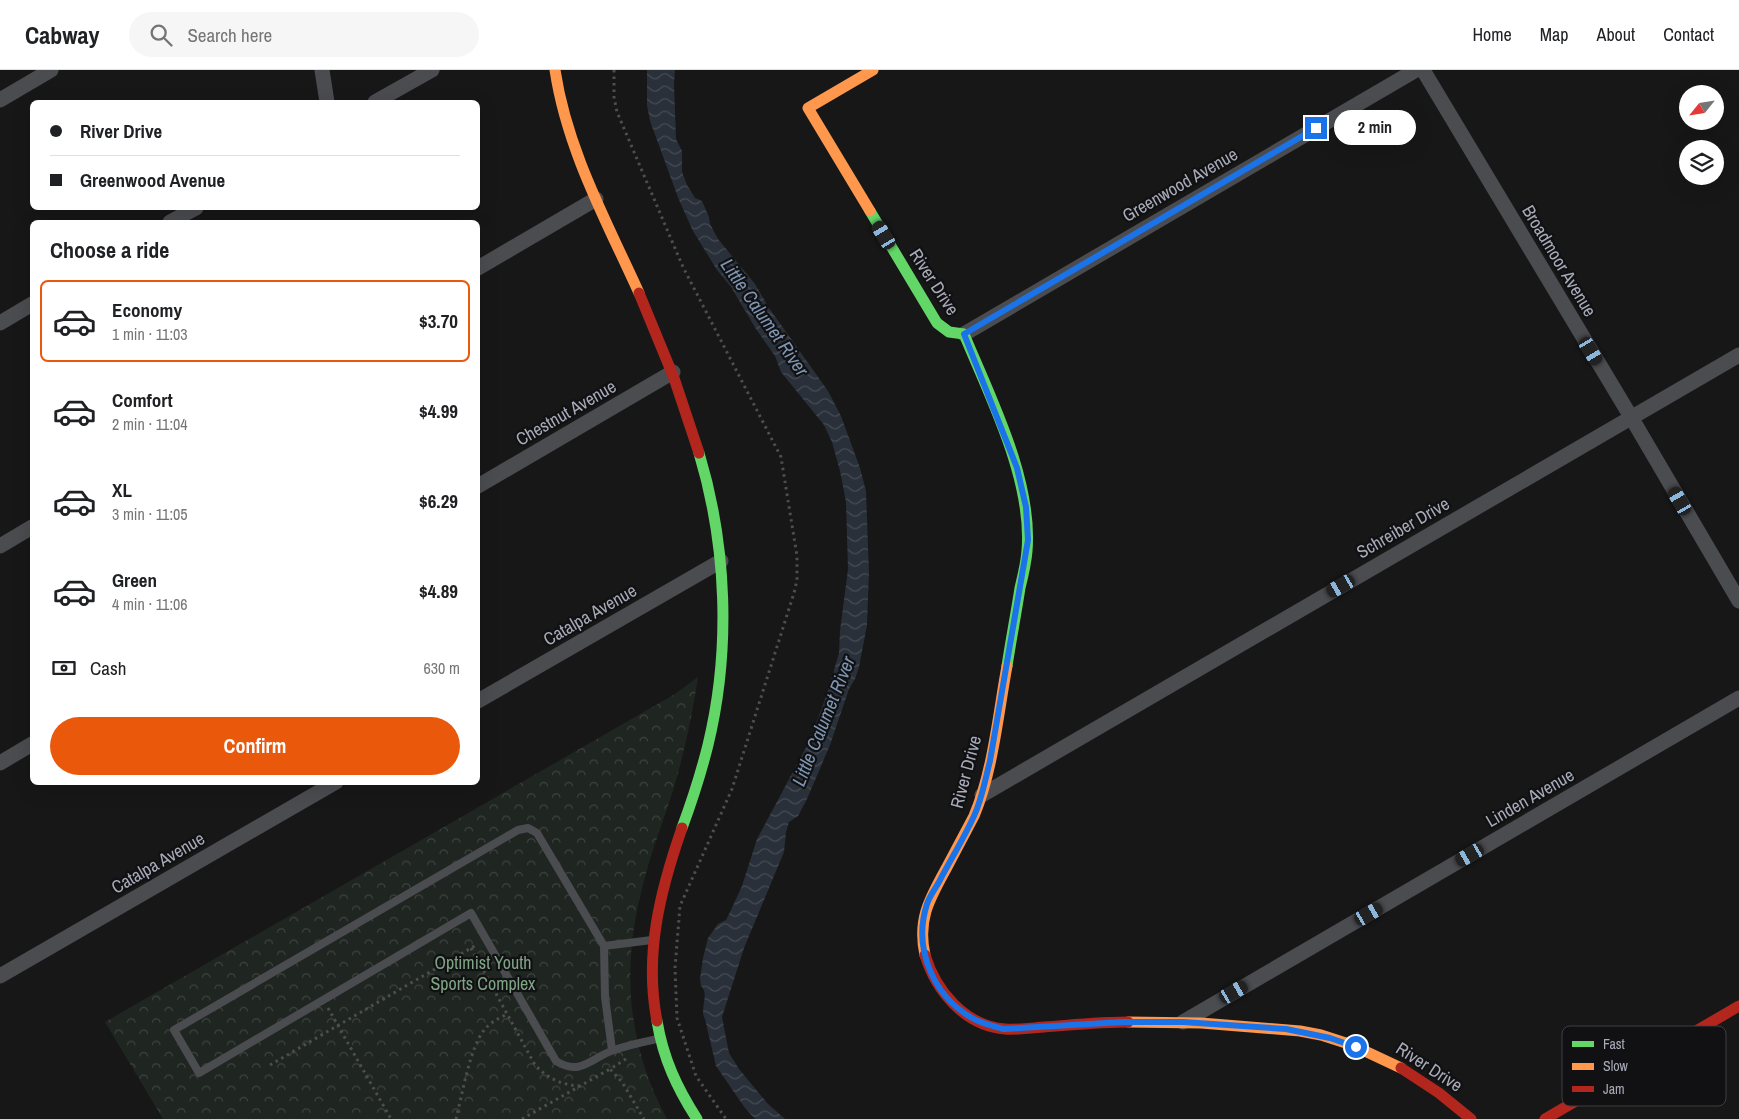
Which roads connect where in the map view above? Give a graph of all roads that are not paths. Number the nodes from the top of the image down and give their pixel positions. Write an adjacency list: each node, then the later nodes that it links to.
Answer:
1 (51, 70): 8 (street)
2 (322, 70): 9 (street)
3 (432, 70): 10 (street)
4 (555, 70): 11 (street)
5 (873, 70): 17 (street, River Drive)
6 (1416, 70): 17 (street, Greenwood Avenue)
7 (1423, 70): 20 (street, Broadmoor Avenue)
8 (0, 100)
9 (328, 100)
10 (379, 100)
11 (596, 199): 14 (street); 19 (street)
12 (192, 210): 13 (street)
13 (174, 220)
14 (480, 267)
15 (30, 305): 16 (street)
16 (0, 323)
17 (964, 334): 31 (street, River Drive)
18 (1739, 355): 20 (street, Schreiber Drive)
19 (673, 372): 21 (street, Chestnut Avenue); 24 (street)
20 (1631, 417): 25 (street, Broadmoor Avenue); 31 (street, Schreiber Drive)
21 (480, 485)
22 (30, 528): 23 (street)
23 (0, 546)
24 (721, 561): 27 (street, Catalpa Avenue); 32 (street)
25 (1739, 601)
26 (1739, 698): 36 (street, Linden Avenue)
27 (480, 700)
28 (30, 745): 29 (street)
29 (0, 763)
30 (331, 785): 34 (street, Catalpa Avenue)
31 (982, 795): 36 (street, River Drive)
32 (654, 940): 33 (lane); 38 (street)
33 (604, 946): 39 (lane); 39 (lane)
34 (0, 976)
35 (1739, 1006): 37 (street)
36 (1183, 1022): 42 (street, River Drive)
37 (1705, 1026)
38 (660, 1038): 39 (lane); 41 (street)
39 (612, 1050)
40 (1567, 1106): 43 (street)
41 (697, 1119)
42 (1472, 1119)
43 (1545, 1119)

